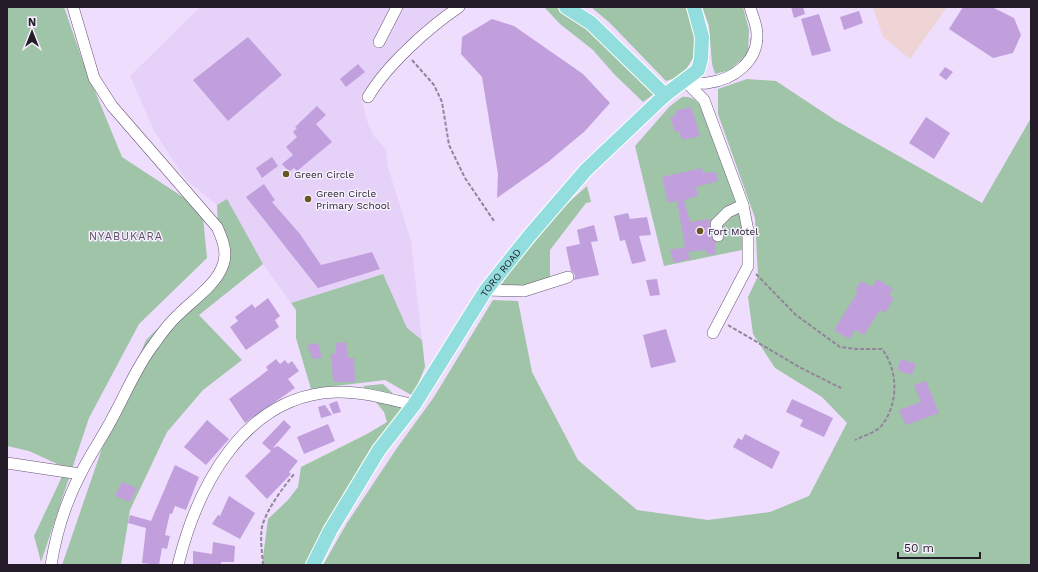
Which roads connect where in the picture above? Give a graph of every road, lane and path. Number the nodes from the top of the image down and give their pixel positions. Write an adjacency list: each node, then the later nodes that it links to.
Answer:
1 (73, 7): 25 (street)
2 (397, 7): 7 (street)
3 (459, 7): 8 (street)
4 (566, 7): 10 (main road)
5 (694, 7): 9 (main road, TORO ROAD)
6 (750, 7): 9 (street)
7 (379, 42)
8 (404, 55): 11 (street); 13 (path)
9 (685, 81): 10 (main road, TORO ROAD); 12 (street)
10 (665, 95): 17 (main road, TORO ROAD)
11 (368, 97)
12 (743, 204): 14 (street); 15 (street)
13 (494, 221)
14 (718, 236)
15 (748, 266): 18 (street); 22 (path)
16 (568, 277): 17 (street)
17 (486, 290): 21 (main road, TORO ROAD)
18 (719, 320): 19 (street); 20 (path)
19 (713, 333)
20 (841, 388)
21 (414, 405): 27 (street); 29 (main road, TORO ROAD)
22 (855, 440)
23 (7, 463): 25 (street)
24 (295, 473): 28 (path)
25 (80, 474): 26 (street)
26 (51, 565)
27 (178, 565)
28 (263, 565)
29 (313, 565)

